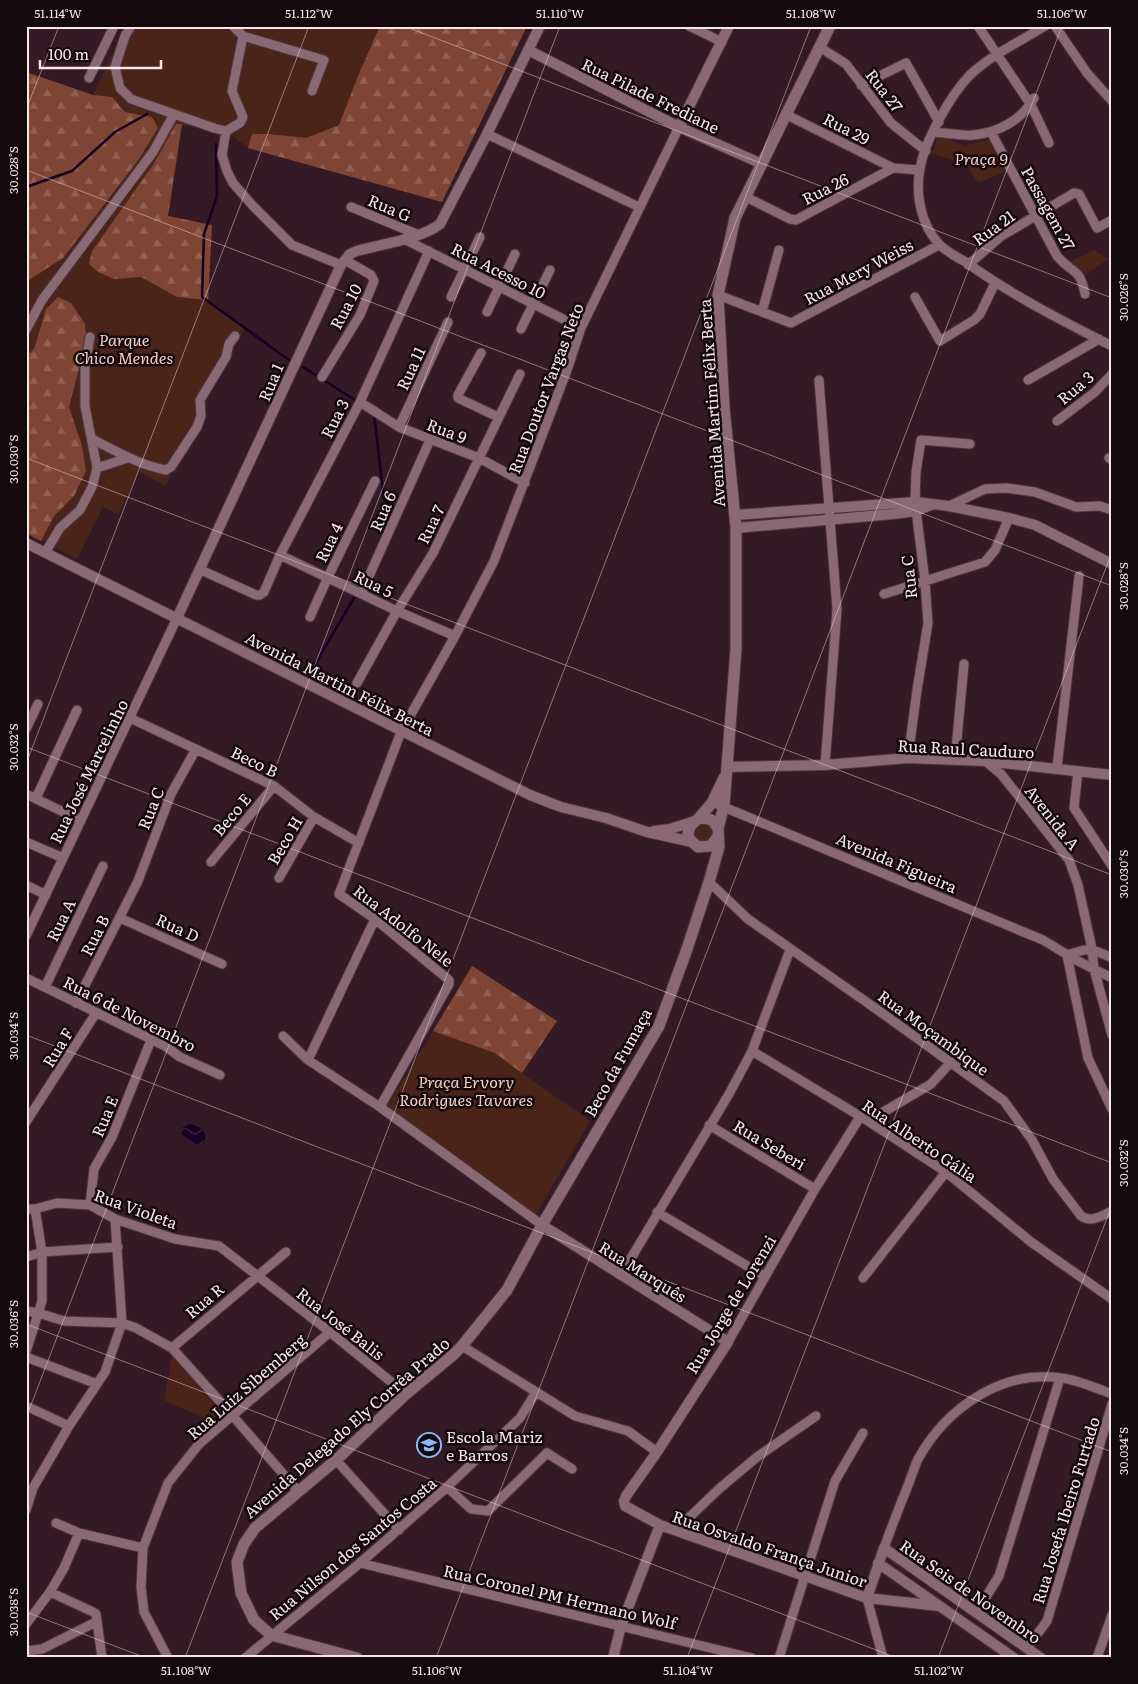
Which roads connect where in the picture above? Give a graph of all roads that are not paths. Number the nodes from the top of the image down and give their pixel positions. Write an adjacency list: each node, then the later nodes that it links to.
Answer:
1 (114, 26): 16 (street)
2 (131, 26): 21 (street)
3 (233, 26): 11 (street)
4 (540, 26): 14 (street)
5 (689, 26): 12 (street)
6 (730, 26): 12 (street, Rua Doutor Vargas Neto)
7 (830, 26): 13 (main road, Avenida Martim Félix Berta)
8 (978, 26): 15 (street)
9 (1045, 26): 15 (street)
10 (1055, 26): 19 (street)
11 (243, 36): 18 (street); 25 (street)
12 (722, 42): 24 (street, Rua Doutor Vargas Neto)
13 (821, 48): 17 (street, Rua 27); 22 (main road, Avenida Martim Félix Berta)
14 (528, 50): 24 (street, Rua Pilade Frediane); 28 (street)
15 (996, 56): 20 (street); 23 (street)
16 (89, 78)
17 (861, 85): 23 (street); 30 (street, Rua 27)
18 (312, 90)
19 (1112, 101)
20 (1032, 102): 27 (street); 29 (street)
21 (174, 114): 25 (street); 62 (street)
22 (787, 115): 31 (main road, Avenida Martim Félix Berta); 32 (street, Rua 29)
23 (939, 122): 26 (street)
24 (679, 127): 31 (street, Rua Pilade Frediane); 36 (street, Rua Doutor Vargas Neto)
25 (226, 131): 46 (street, Rua 10)
26 (934, 132): 27 (street); 30 (street)
27 (991, 132): 37 (street, Passagem 27)
28 (487, 134): 36 (street); 39 (street)
29 (1048, 143)
30 (926, 151): 33 (street)
31 (762, 164): 34 (main road, Avenida Martim Félix Berta)
32 (893, 168): 33 (street); 34 (street, Rua 26)
33 (920, 170): 42 (street)
34 (746, 197): 53 (main road, Avenida Martim Félix Berta)
35 (351, 207): 39 (street, Rua G)
36 (639, 207): 60 (street, Rua Doutor Vargas Neto)
37 (1036, 216): 38 (street, Rua 21); 47 (street, Rua 21); 52 (street, Passagem 27)
38 (1112, 220)
39 (418, 235): 41 (street)
40 (480, 237): 48 (street)
41 (404, 239): 44 (street, Rua Acesso 10); 46 (street)
42 (940, 245): 47 (street); 58 (street, Rua Mery Weiss)
43 (779, 250): 58 (street)
44 (429, 251): 48 (street, Rua Acesso 10); 73 (street, Rua 3)
45 (514, 254): 51 (street)
46 (343, 262): 70 (street, Rua 10); 97 (street, Rua 1)
47 (968, 264): 50 (street)
48 (465, 269): 51 (street, Rua Acesso 10); 54 (street)
49 (550, 270): 56 (street)
50 (995, 283): 55 (street); 65 (street)
51 (499, 287): 56 (street, Rua Acesso 10); 57 (street)
52 (1085, 294)
53 (718, 295): 58 (street); 89 (main road, Avenida Martim Félix Berta)
54 (451, 297)
55 (915, 297)
56 (533, 304): 60 (street, Rua Acesso 10); 61 (street)
57 (487, 312)
58 (762, 312)
59 (448, 322): 76 (street, Rua 11)
60 (581, 328): 84 (street, Rua Doutor Vargas Neto)
61 (521, 329)
62 (26, 330)
63 (235, 336): 80 (street)
64 (90, 337): 77 (street)
65 (1099, 339): 66 (street); 72 (street)
66 (1112, 346)
67 (481, 353): 74 (street)
68 (520, 374): 74 (street, Rua 7)
69 (1112, 374): 75 (street, Rua 3)
70 (322, 377)
71 (819, 380): 87 (street)
72 (1028, 380)
73 (360, 402): 76 (street, Rua 9); 95 (street, Rua 3)
74 (498, 417): 81 (street, Rua 7)
75 (1057, 421)
76 (399, 427): 78 (street, Rua 9)
77 (92, 439): 80 (street); 82 (street)
78 (430, 440): 81 (street, Rua 9); 101 (street, Rua 6)
79 (970, 444): 85 (street, Rua C)
80 (128, 458): 82 (street)
81 (479, 458): 84 (street, Rua 9); 103 (street, Rua 7)
82 (97, 468): 94 (street)
83 (375, 481): 99 (street, Rua 4)
84 (525, 483): 106 (street, Rua Doutor Vargas Neto)
85 (915, 506): 86 (street); 87 (street); 91 (street); 100 (street, Rua C)
86 (949, 506): 88 (street); 90 (street)
87 (829, 508): 89 (street); 91 (street)
88 (1112, 510)
89 (735, 514): 92 (main road, Avenida Martim Félix Berta)
90 (1010, 518): 96 (street); 100 (street)
91 (831, 521): 92 (street); 119 (street)
92 (736, 528): 121 (main road, Avenida Martim Félix Berta)
93 (26, 543): 94 (street, Avenida Martim Félix Berta)
94 (45, 553): 105 (street, Avenida Martim Félix Berta)
95 (280, 555): 97 (street, Rua 3); 99 (street, Rua 5)
96 (1112, 564)
97 (201, 570): 105 (street, Rua 1)
98 (1079, 576): 120 (street)
99 (328, 577): 101 (street, Rua 5); 104 (street, Rua 4)
100 (925, 582): 102 (street); 115 (street, Rua C)
101 (361, 594): 103 (street, Rua 5)
102 (884, 594)
103 (397, 611): 106 (street, Rua 5); 108 (street, Rua 7)
104 (310, 616)
105 (177, 618): 111 (street, Rua José Marcelinho); 113 (street, Avenida Martim Félix Berta)
106 (455, 636): 113 (street, Rua Doutor Vargas Neto)
107 (964, 664): 116 (street)
108 (357, 683)
109 (38, 704): 112 (street)
110 (77, 710): 127 (street)
111 (130, 718): 114 (street, Beco B); 131 (street, Rua José Marcelinho)
112 (26, 729)
113 (401, 732): 133 (street, Avenida Martim Félix Berta); 136 (street, Rua Adolfo Nele)
114 (196, 749): 125 (street, Beco B); 144 (street, Rua C)
115 (908, 758): 116 (street, Rua Raul Cauduro); 119 (street, Rua Raul Cauduro)
116 (955, 760): 117 (street, Rua Raul Cauduro)
117 (985, 762): 118 (street, Rua Raul Cauduro); 123 (street, Avenida A)
118 (1000, 763): 120 (street, Rua Raul Cauduro); 123 (street)
119 (825, 765): 121 (street, Rua Raul Cauduro)
120 (1057, 768): 122 (street, Rua Raul Cauduro)
121 (728, 769): 128 (main road, Avenida Martim Félix Berta); 129 (main road, Avenida Martim Félix Berta)
122 (1078, 771): 124 (street, Rua Raul Cauduro); 141 (street)
123 (1000, 774): 150 (street, Avenida A)
124 (1112, 775)
125 (274, 786): 130 (street, Beco B); 139 (street, Beco E)
126 (26, 794): 127 (street)
127 (36, 798): 131 (street)
128 (712, 803): 129 (street, Avenida Figueira); 132 (main road, Avenida Martim Félix Berta)
129 (724, 806): 134 (main road, Avenida Martim Félix Berta); 152 (street, Avenida Figueira)
130 (314, 817): 136 (street, Beco B); 142 (street, Beco H)
131 (80, 820): 138 (street, Rua José Marcelinho)
132 (695, 820): 133 (street, Avenida Martim Félix Berta); 134 (main road); 137 (main road)
133 (647, 832): 137 (street, Avenida Martim Félix Berta)
134 (718, 832): 137 (main road); 143 (main road, Beco da Fumaça)
135 (26, 842): 138 (street)
136 (358, 843): 148 (street, Rua Adolfo Nele)
137 (697, 845): 143 (main road)
138 (62, 858): 146 (street, Rua José Marcelinho)
139 (211, 862)
140 (103, 866): 158 (street, Rua A)
141 (1112, 866)
142 (279, 878)
143 (710, 880): 151 (street, Rua Moçambique); 180 (main road, Beco da Fumaça)
144 (138, 881): 147 (street, Rua B)
145 (26, 885): 146 (street)
146 (46, 895): 149 (street, Rua José Marcelinho)
147 (120, 918): 154 (street, Rua D); 159 (street, Rua B)
148 (375, 919): 165 (street); 168 (street, Rua Adolfo Nele)
149 (27, 932)
150 (1092, 949): 152 (street); 153 (street); 155 (street, Avenida A)
151 (790, 950): 164 (street); 166 (street, Rua Moçambique)
152 (1067, 955): 155 (street, Avenida Figueira); 169 (street)
153 (1112, 958)
154 (222, 964)
155 (1094, 969): 157 (street, Avenida Figueira); 161 (street, Avenida A)
156 (26, 978): 158 (street, Rua 6 de Novembro)
157 (1112, 978)
158 (45, 987): 159 (street, Rua 6 de Novembro)
159 (76, 1003): 160 (street, Rua 6 de Novembro)
160 (96, 1013): 163 (street, Rua 6 de Novembro); 171 (street, Rua F)
161 (1112, 1035)
162 (283, 1036): 165 (street)
163 (151, 1040): 167 (street, Rua 6 de Novembro); 175 (street, Rua E)
164 (752, 1051): 170 (street, Rua Alberto Gália); 172 (street)
165 (308, 1060): 168 (street)
166 (951, 1062): 170 (street, Rua Jorge de Lorenzi); 177 (street, Rua Moçambique)
167 (220, 1075)
168 (380, 1107): 180 (street)
169 (1112, 1109)
170 (864, 1119): 173 (street, Rua Alberto Gália); 174 (street, Rua Jorge de Lorenzi)
171 (26, 1122)
172 (710, 1125): 174 (street, Rua Seberi); 178 (street)
173 (946, 1172): 188 (street); 189 (street, Rua Alberto Gália)
174 (815, 1188): 187 (street, Rua Jorge de Lorenzi)
175 (90, 1205): 176 (street, Rua Violeta); 179 (street, Rua Violeta)
176 (30, 1209): 182 (street)
177 (1112, 1211)
178 (657, 1212): 185 (street); 187 (street)
179 (115, 1219): 181 (street); 186 (street, Rua Violeta)
180 (542, 1225): 185 (street, Rua Marquês); 195 (main road, Avenida Delegado Ely Corrêa Prado)
181 (118, 1247): 182 (street); 192 (street)
182 (42, 1252): 184 (street); 191 (street)
183 (286, 1252): 186 (street, Rua R)
184 (26, 1257)
185 (621, 1275): 194 (street, Rua Marquês)
186 (256, 1276): 193 (street, Rua José Balis); 196 (street, Rua R)
187 (764, 1276): 194 (street, Rua Jorge de Lorenzi)
188 (863, 1278)
189 (1112, 1299)
190 (26, 1311): 191 (street)
191 (38, 1313): 192 (street); 197 (street)
192 (122, 1323): 196 (street); 200 (street)
193 (330, 1332): 202 (street, Rua José Balis); 206 (street, Rua Luiz Sibemberg)
194 (728, 1342): 210 (street, Rua Jorge de Lorenzi)
195 (462, 1346): 201 (street); 202 (main road, Avenida Delegado Ely Corrêa Prado)
196 (172, 1348): 206 (street)
197 (26, 1352)
198 (26, 1357): 200 (street)
199 (1060, 1378): 203 (street); 223 (street); 230 (street)
200 (97, 1384): 208 (street)
201 (536, 1392): 210 (street); 213 (street, Rua Nilson dos Santos Costa)
202 (406, 1394): 211 (main road, Avenida Delegado Ely Corrêa Prado)
203 (1112, 1394)
204 (1112, 1404): 236 (street, Rua Josefa Ibeiro Furtado)
205 (26, 1406): 208 (street)
206 (232, 1415): 214 (street); 222 (street, Rua Luiz Sibemberg)
207 (816, 1416): 220 (street)
208 (69, 1426): 216 (street)
209 (863, 1433): 226 (street)
210 (657, 1452): 215 (street, Rua Jorge de Lorenzi)
211 (336, 1460): 214 (main road, Avenida Delegado Ely Corrêa Prado); 219 (street)
212 (572, 1469): 213 (street)
213 (447, 1487): 219 (street, Rua Nilson dos Santos Costa)
214 (298, 1491): 235 (main road, Avenida Delegado Ely Corrêa Prado)
215 (625, 1506): 218 (street, Rua Osvaldo França Junior)
216 (26, 1510)
217 (56, 1522): 221 (street)
218 (660, 1525): 220 (street, Rua Osvaldo França Junior); 234 (street)
219 (399, 1530): 225 (street, Rua Nilson dos Santos Costa)
220 (676, 1530): 226 (street, Rua Osvaldo França Junior)
221 (79, 1533): 222 (street); 227 (street)
222 (143, 1548): 239 (street, Rua Luiz Sibemberg)
223 (884, 1548): 224 (street); 230 (street, Rua Seis de Novembro)
224 (878, 1563): 228 (street); 229 (street, Rua Seis de Novembro)
225 (360, 1564): 234 (street, Rua Coronel PM Hermano Wolf); 235 (street, Rua Nilson dos Santos Costa)
226 (804, 1575): 228 (street, Rua Osvaldo França Junior); 244 (street)
227 (50, 1592): 232 (street); 233 (street)
228 (867, 1598): 229 (street, Rua Osvaldo França Junior); 245 (street)
229 (939, 1606): 246 (street, Rua Seis de Novembro)
230 (976, 1613): 236 (street, Rua Seis de Novembro)
231 (1112, 1615): 248 (street)
232 (96, 1622): 237 (street); 238 (street)
233 (26, 1624)
234 (621, 1626): 242 (street); 243 (street, Rua Coronel PM Hermano Wolf)
235 (272, 1635): 240 (street, Rua Nilson dos Santos Costa); 241 (main road, Avenida Delegado Ely Corrêa Prado)
236 (1027, 1648): 247 (street, Rua Seis de Novembro)
237 (26, 1651)
238 (101, 1656)
239 (168, 1658)
240 (245, 1658)
241 (358, 1658)
242 (613, 1658)
243 (752, 1658)
244 (779, 1658)
245 (884, 1658)
246 (1014, 1658)
247 (1041, 1658)
248 (1097, 1658)

